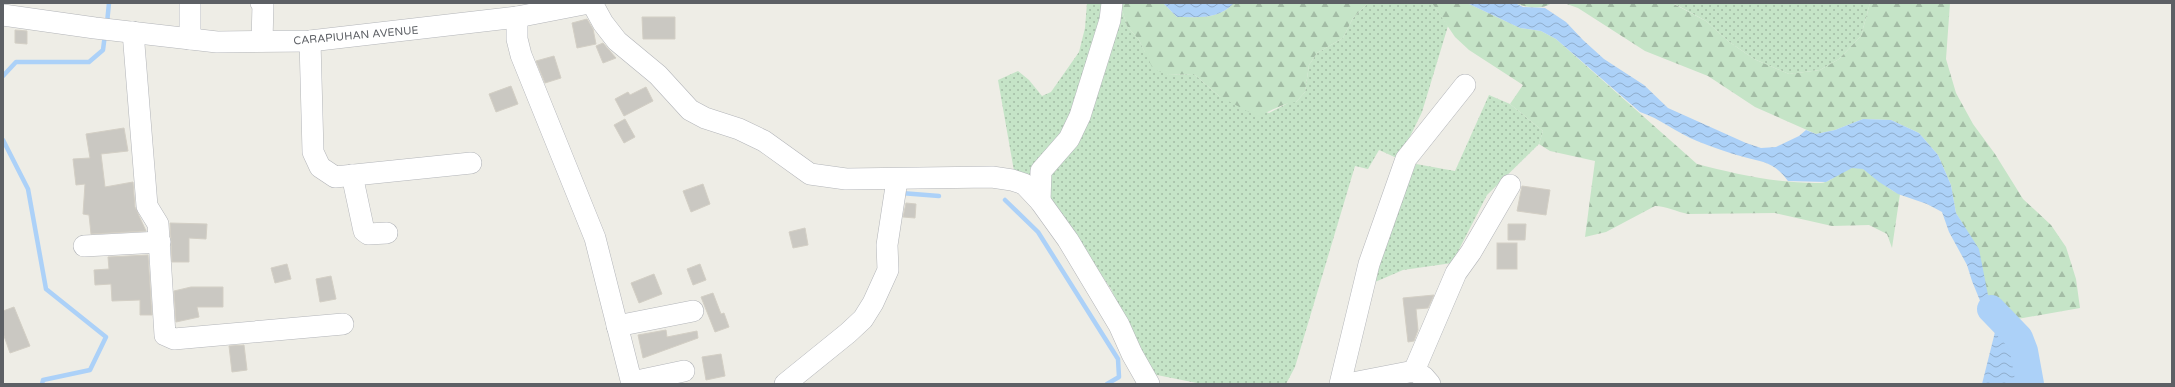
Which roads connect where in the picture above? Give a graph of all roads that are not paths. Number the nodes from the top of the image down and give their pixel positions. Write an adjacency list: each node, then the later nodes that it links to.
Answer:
1 (190, 3): 10 (street)
2 (261, 3): 11 (street)
3 (589, 3): 8 (street, CARAPIUHAN AVENUE)
4 (592, 3): 16 (street)
5 (1112, 3): 18 (street)
6 (6, 11): 7 (street, CARAPIUHAN AVENUE)
7 (44, 12): 9 (street, CARAPIUHAN AVENUE)
8 (517, 17): 12 (street, CARAPIUHAN AVENUE); 24 (street)
9 (126, 32): 10 (street, CARAPIUHAN AVENUE); 20 (street)
10 (190, 39): 11 (street, CARAPIUHAN AVENUE)
11 (262, 41): 12 (street, CARAPIUHAN AVENUE)
12 (310, 41): 15 (street)
13 (1465, 85): 30 (street)
14 (471, 163): 15 (street)
15 (352, 175): 19 (street)
16 (897, 180): 18 (street); 28 (street)
17 (1510, 185): 26 (street)
18 (1040, 201): 29 (street)
19 (387, 233)
20 (160, 242): 21 (street); 23 (street)
21 (84, 246)
22 (693, 311): 24 (street)
23 (344, 324)
24 (617, 326): 27 (street)
25 (684, 371): 27 (street)
26 (1414, 371): 31 (street); 32 (street)
27 (632, 383)
28 (785, 384)
29 (1149, 384)
30 (1340, 384)
31 (1347, 384)
32 (1430, 384)

